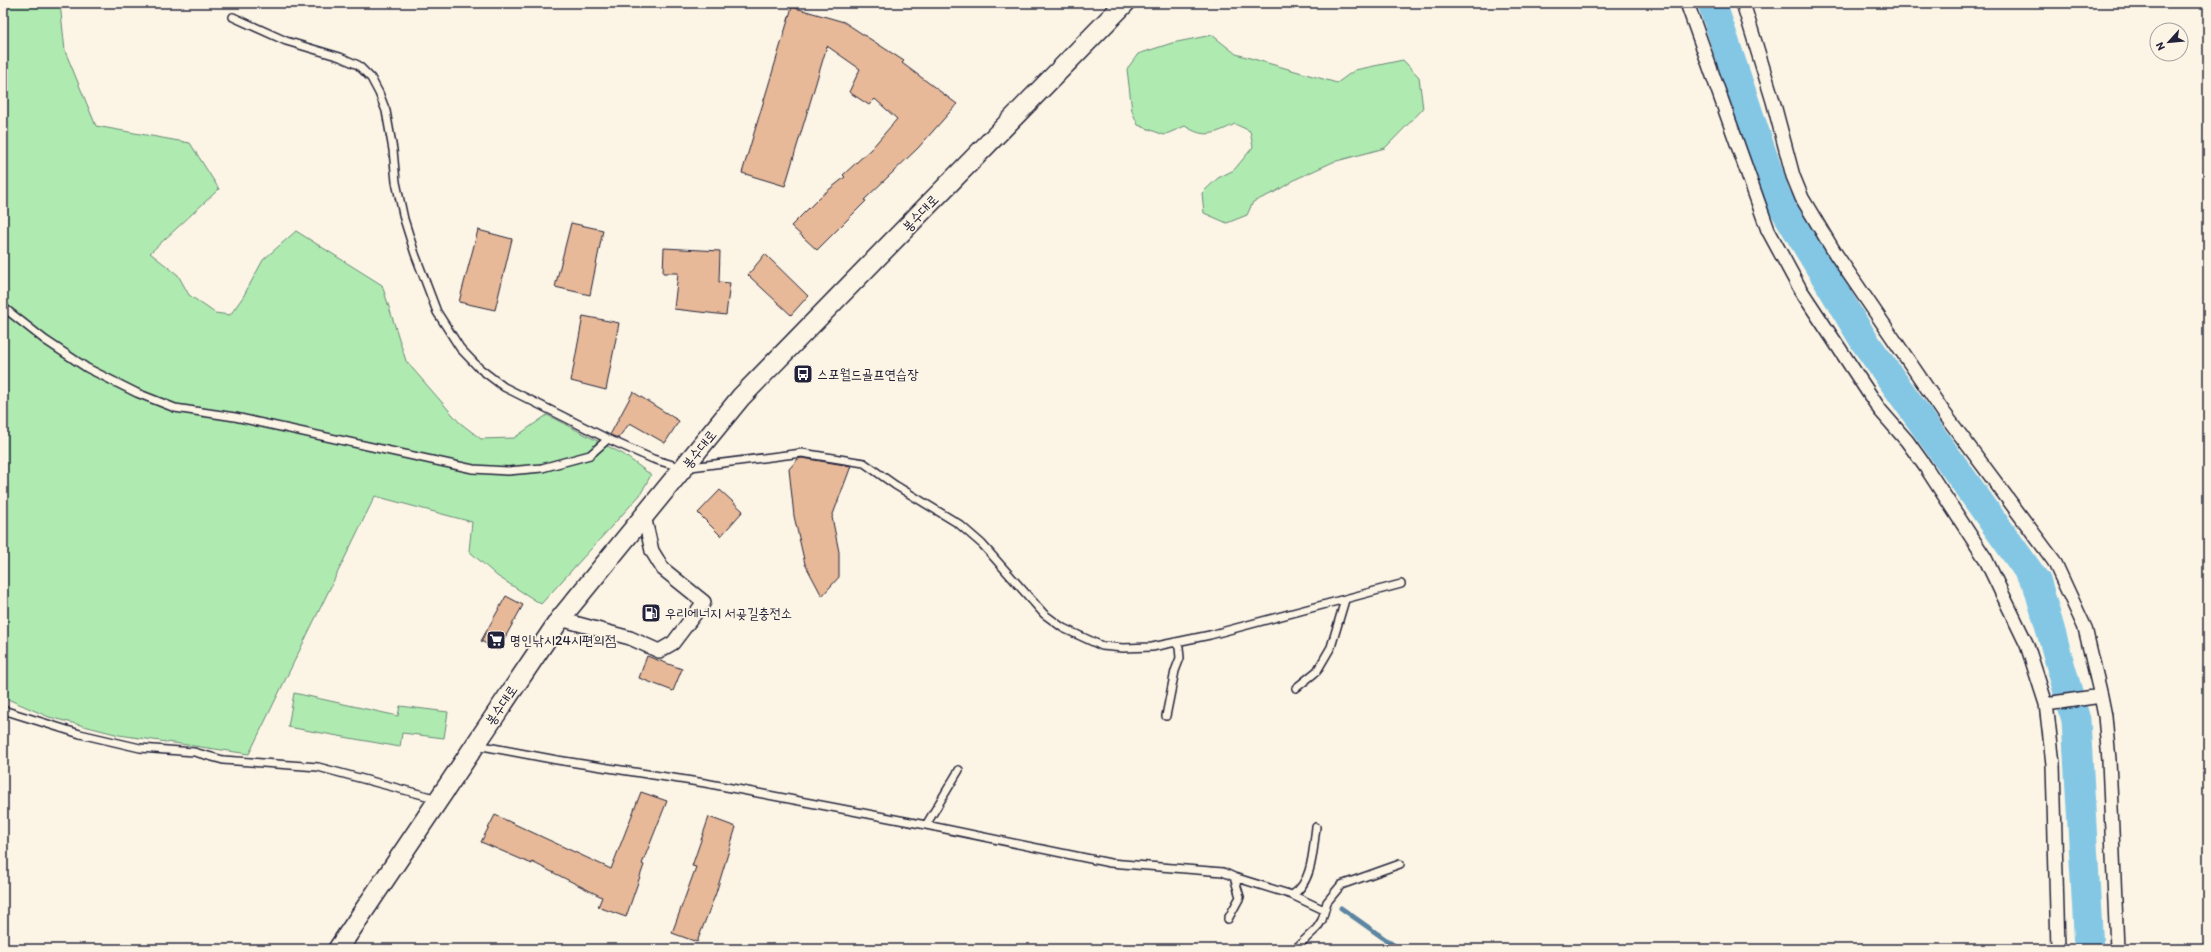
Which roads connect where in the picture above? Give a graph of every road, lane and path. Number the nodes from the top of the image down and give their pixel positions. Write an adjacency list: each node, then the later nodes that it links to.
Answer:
1 (1125, 3): 7 (main road, 봉수대로)
2 (1687, 3): 15 (street)
3 (1743, 3): 14 (street)
4 (233, 17): 6 (lane)
5 (3, 307): 6 (lane)
6 (608, 440): 7 (lane)
7 (683, 468): 8 (main road, 봉수대로); 12 (lane)
8 (644, 516): 11 (main road, 봉수대로); 11 (street)
9 (1401, 584): 10 (lane)
10 (1345, 600): 12 (lane); 13 (lane)
11 (560, 619): 18 (main road, 봉수대로)
12 (1175, 642): 17 (lane)
13 (1296, 688)
14 (2100, 696): 15 (street); 31 (street)
15 (2047, 704): 30 (street)
16 (3, 710): 20 (lane)
17 (1166, 716)
18 (475, 745): 20 (main road, 봉수대로); 21 (lane)
19 (959, 770): 21 (lane)
20 (439, 799): 28 (main road, 봉수대로)
21 (926, 825): 24 (lane)
22 (1316, 827): 25 (lane)
23 (1400, 864): 26 (lane)
24 (1234, 877): 25 (lane); 27 (lane)
25 (1292, 895): 26 (lane)
26 (1324, 910): 29 (lane)
27 (1228, 919)
28 (338, 949)
29 (1296, 949)
30 (2058, 949)
31 (2117, 949)

